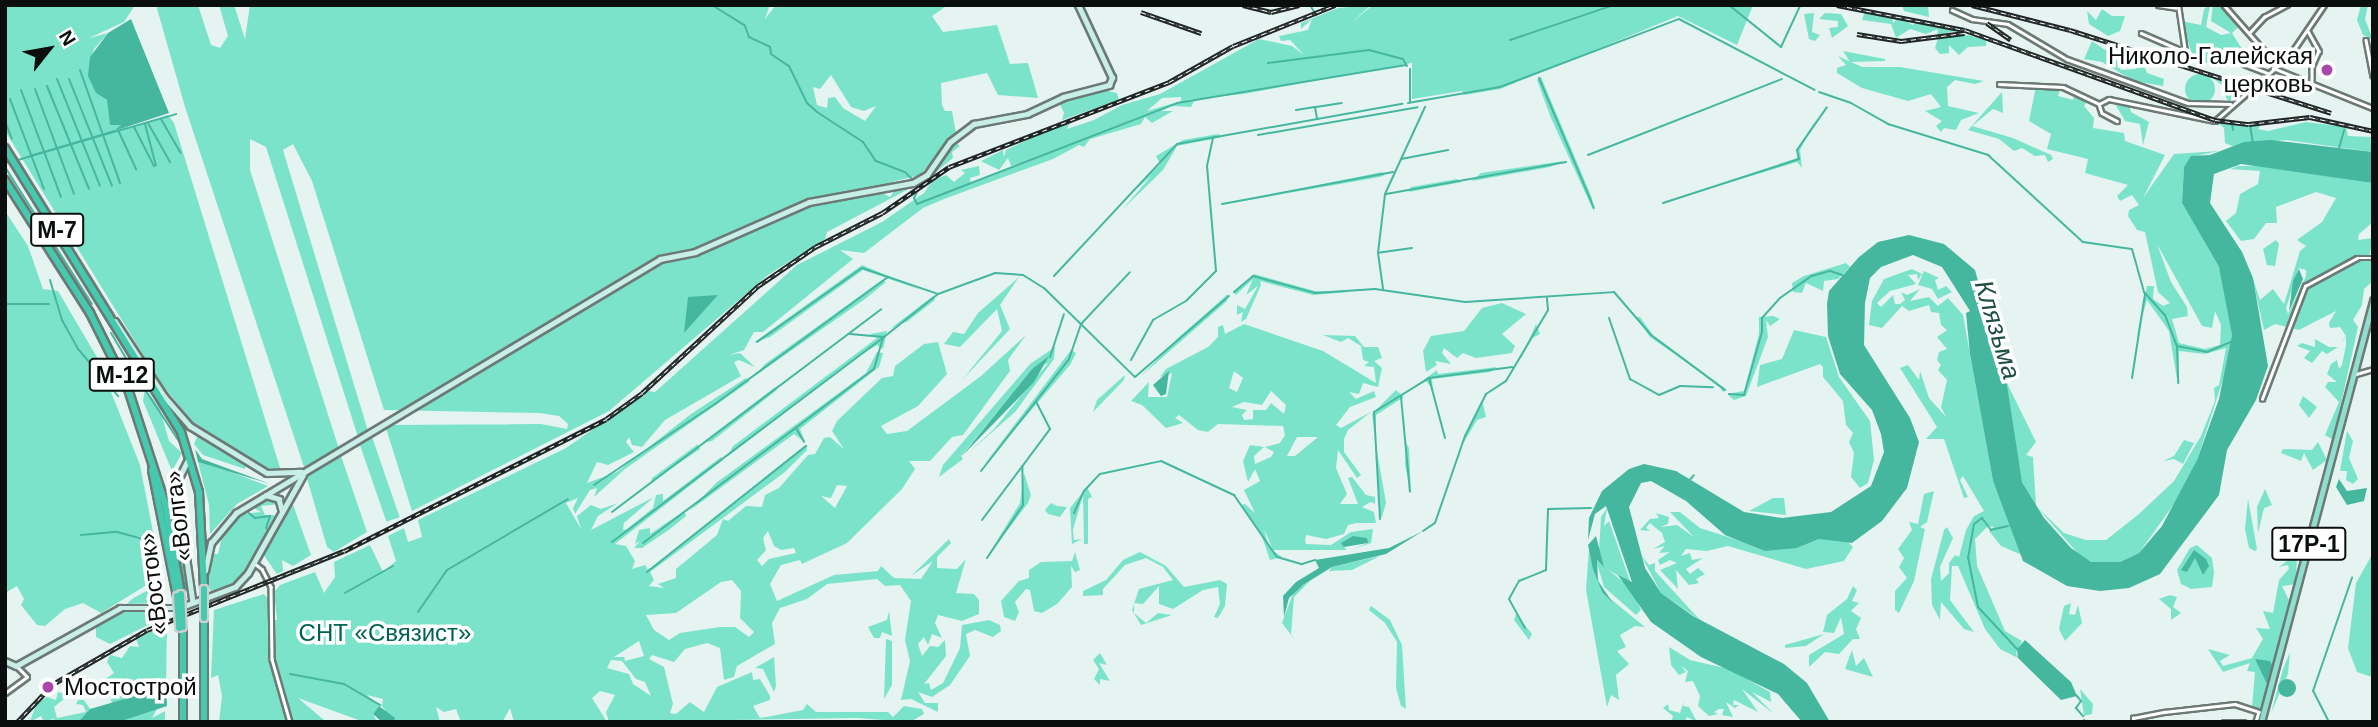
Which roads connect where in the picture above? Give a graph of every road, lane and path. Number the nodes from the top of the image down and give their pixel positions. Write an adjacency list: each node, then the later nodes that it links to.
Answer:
1 (1077, 5): 34 (main road)
2 (2158, 5): 6 (street)
3 (2224, 5): 9 (street)
4 (2287, 5): 9 (street)
5 (2324, 5): 8 (street)
6 (2177, 7): 10 (street)
7 (1952, 10): 20 (street)
8 (2308, 31): 14 (street); 18 (street)
9 (2250, 32): 12 (street)
10 (2141, 33)
11 (2366, 40): 16 (street)
12 (2269, 56)
13 (2244, 64): 15 (street)
14 (2273, 68): 15 (street); 18 (street)
15 (2267, 72): 20 (street)
16 (2373, 75)
17 (1999, 84): 19 (street)
18 (2312, 86): 21 (street)
19 (2099, 104): 20 (street); 22 (street)
20 (2232, 104)
21 (2373, 108)
22 (2117, 121)
23 (5, 148): 28 (highway, «Волга» / М-7)
24 (5, 180): 41 (highway, «Восток» / М-12)
25 (5, 187): 41 (highway, «Восток» / М-12)
26 (2373, 258): 32 (street)
27 (2373, 300): 30 (main road, 17Р-1)
28 (108, 312): 31 (highway, «Волга» / М-7); 34 (main road)
29 (2373, 369): 30 (street)
30 (2352, 374): 53 (main road, 17Р-1)
31 (163, 397): 33 (highway, «Волга» / М-7); 35 (main road)
32 (2262, 400)
33 (192, 462): 35 (main road); 38 (highway, «Волга» / М-7)
34 (308, 470): 36 (main road); 37 (main road)
35 (179, 475): 38 (main road); 42 (main road)
36 (264, 496): 37 (main road); 40 (main road)
37 (282, 511): 39 (main road)
38 (203, 519): 40 (highway, «Волга» / М-7)
39 (254, 562): 42 (main road); 48 (street)
40 (204, 579): 47 (highway, «Волга» / М-7, bridge)
41 (179, 595): 46 (highway, «Восток» / М-12, bridge)
42 (196, 600): 44 (main road)
43 (5, 661): 44 (main road)
44 (14, 666): 45 (street)
45 (5, 693)
46 (181, 722)
47 (204, 722)
48 (290, 722)
49 (2134, 722): 52 (street)
50 (2224, 722): 51 (street)
51 (2244, 722)
52 (2256, 722)
53 (2261, 722)

